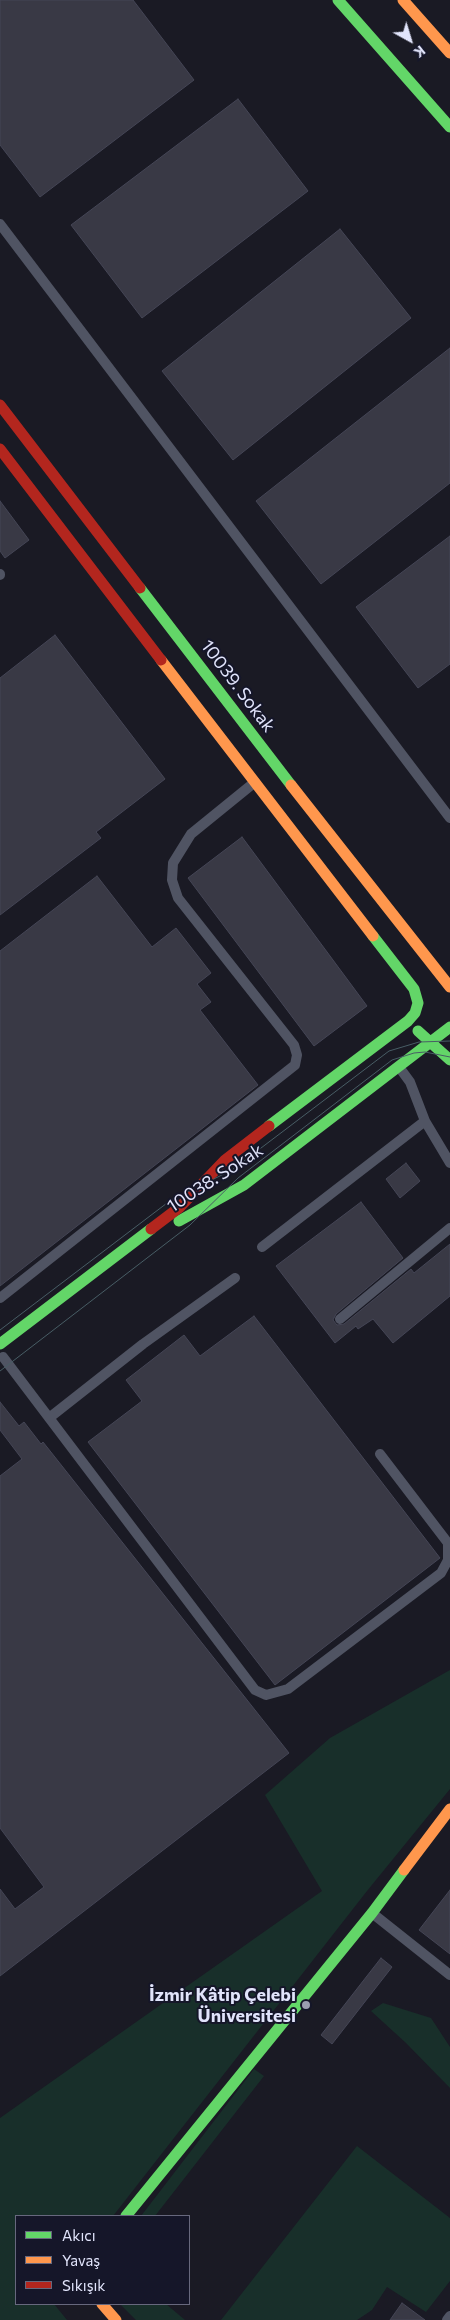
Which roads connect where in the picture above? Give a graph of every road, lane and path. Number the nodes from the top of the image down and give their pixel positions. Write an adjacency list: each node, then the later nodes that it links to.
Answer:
1 (338, 0): 4 (main road)
2 (403, 0): 3 (main road)
3 (450, 53)
4 (450, 127)
5 (0, 224): 11 (lane)
6 (0, 405): 12 (main road, 10039. Sokak)
7 (0, 449): 8 (main road)
8 (11, 463): 9 (lane); 10 (main road)
9 (0, 472)
10 (256, 781): 14 (main road); 24 (lane)
11 (450, 818)
12 (450, 987)
13 (425, 1019): 14 (main road)
14 (408, 1021): 16 (main road); 27 (main road, 10038. Sokak)
15 (450, 1027): 16 (main road, 10038. Sokak)
16 (430, 1043): 17 (main road); 18 (main road, 10038. Sokak)
17 (450, 1060)
18 (399, 1066): 19 (lane); 25 (main road, 10038. Sokak)
19 (425, 1121): 20 (lane); 22 (lane)
20 (450, 1163)
21 (450, 1228): 26 (lane)
22 (262, 1247)
23 (234, 1278): 29 (lane)
24 (0, 1298)
25 (56, 1316)
26 (340, 1319)
27 (0, 1344)
28 (5, 1356): 29 (lane)
29 (49, 1418): 30 (lane)
30 (380, 1454)
31 (450, 1809): 32 (main road)
32 (372, 1913): 33 (lane); 34 (main road)
33 (450, 1974)
34 (127, 2215)
35 (103, 2305): 37 (main road)
36 (450, 2316): 38 (lane)
37 (116, 2320)
38 (447, 2320)

